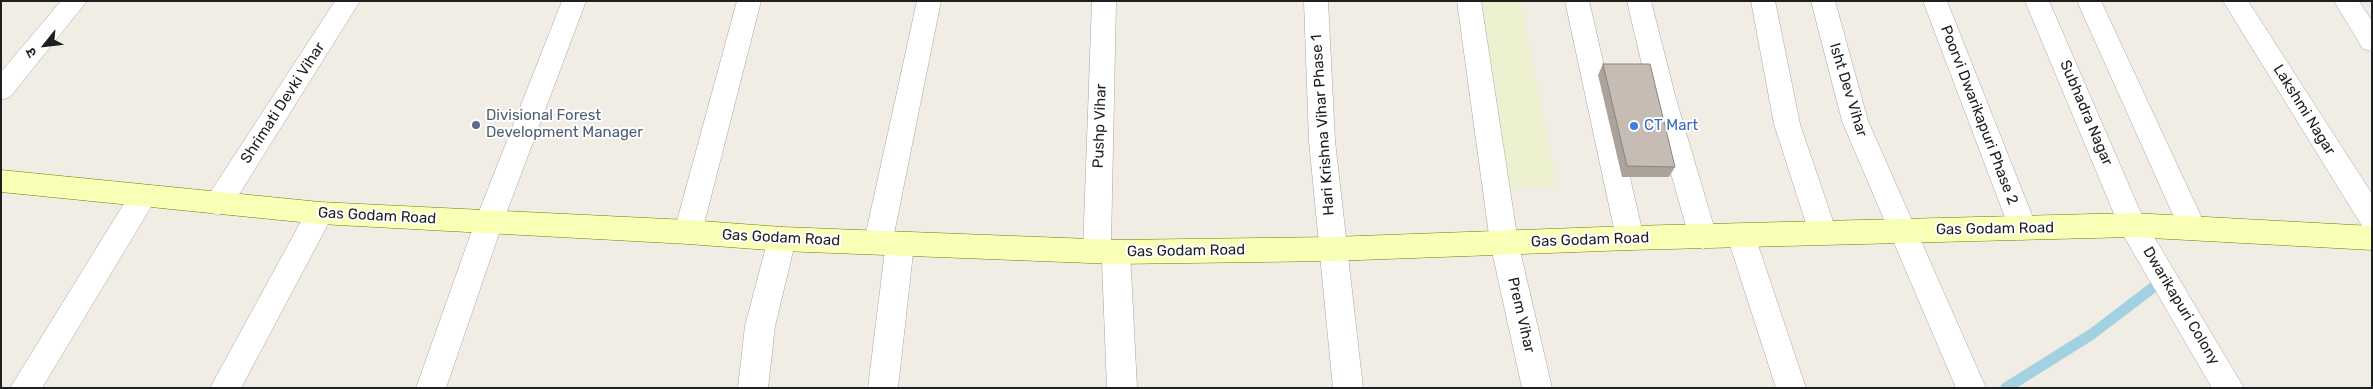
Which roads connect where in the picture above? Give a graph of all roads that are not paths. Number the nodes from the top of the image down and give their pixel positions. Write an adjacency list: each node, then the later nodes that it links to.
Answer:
1 (75, 1): 19 (street)
2 (348, 1): 22 (street, Shrimati Devki Vihar)
3 (574, 1): 24 (street)
4 (749, 1): 29 (street)
5 (929, 1): 37 (street)
6 (1104, 1): 39 (street, Pushp Vihar)
7 (1316, 1): 38 (street, Hari Krishna Vihar Phase 1)
8 (1468, 1): 36 (street, Prem Vihar)
9 (1577, 1): 34 (street)
10 (1639, 1): 33 (street)
11 (1763, 1): 30 (street)
12 (1823, 1): 28 (street, Isht Dev Vihar)
13 (1935, 1): 27 (street, Poorvi Dwarikapuri Phase 2)
14 (2038, 1): 25 (street, Subhadra Nagar)
15 (2089, 1): 26 (street)
16 (2235, 1): 31 (street, Lakshmi Nagar)
17 (2346, 1): 18 (street)
18 (2372, 42)
19 (1, 90)
20 (1, 181): 21 (main road, Gas Godam Road)
21 (143, 197): 22 (main road, Gas Godam Road); 40 (street)
22 (218, 204): 23 (main road, Gas Godam Road)
23 (320, 213): 24 (main road, Gas Godam Road); 41 (street)
24 (489, 222): 29 (main road, Gas Godam Road); 42 (street)
25 (2132, 225): 26 (main road, Gas Godam Road); 27 (main road, Gas Godam Road); 50 (street, Dwarikapuri Colony)
26 (2192, 226): 31 (main road, Gas Godam Road)
27 (2023, 228): 28 (main road, Gas Godam Road)
28 (1903, 231): 30 (main road, Gas Godam Road); 49 (street, Isht Dev Vihar)
29 (688, 232): 35 (main road, Gas Godam Road)
30 (1823, 233): 32 (main road, Gas Godam Road)
31 (2371, 235)
32 (1741, 236): 33 (main road, Gas Godam Road); 48 (street)
33 (1702, 237): 34 (main road, Gas Godam Road)
34 (1630, 238): 36 (main road, Gas Godam Road)
35 (782, 239): 37 (main road, Gas Godam Road); 43 (street)
36 (1504, 242): 38 (main road, Gas Godam Road); 47 (street, Prem Vihar)
37 (889, 243): 39 (main road, Gas Godam Road); 44 (street)
38 (1332, 249): 39 (main road, Gas Godam Road); 46 (street, Hari Krishna Vihar Phase 1)
39 (1107, 252): 45 (street, Pushp Vihar)
40 (25, 388)
41 (225, 388)
42 (431, 388)
43 (753, 388)
44 (883, 388)
45 (1122, 388)
46 (1348, 388)
47 (1537, 388)
48 (1791, 388)
49 (1971, 388)
50 (2229, 388)

